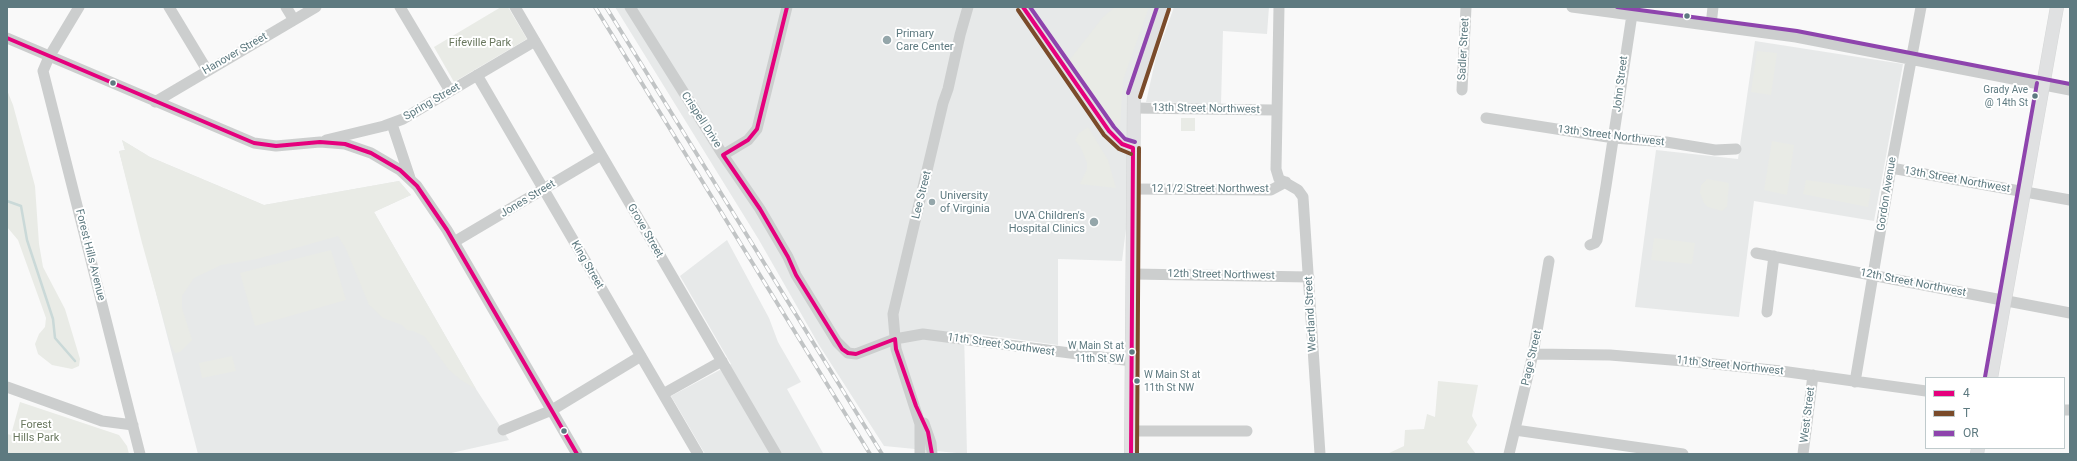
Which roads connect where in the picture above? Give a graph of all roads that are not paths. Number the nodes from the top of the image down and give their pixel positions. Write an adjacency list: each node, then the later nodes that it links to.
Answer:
1 (79, 7): 23 (street, Forest Hills Avenue)
2 (169, 7): 25 (street)
3 (286, 7): 19 (street)
4 (316, 7): 19 (street, Hanover Street)
5 (400, 7): 30 (street)
6 (515, 7): 22 (street, Grove Street)
7 (630, 7): 41 (street, Crispell Drive)
8 (968, 7): 60 (street, Lee Street)
9 (1023, 7): 38 (main road)
10 (1163, 7): 32 (main road)
11 (1279, 7): 33 (street, Wertland Street)
12 (1466, 7): 28 (street, Sadler Street)
13 (1572, 7): 17 (street)
14 (1713, 7): 20 (street)
15 (1921, 7): 24 (street, Gordon Avenue)
16 (2057, 7): 27 (main road)
17 (1632, 11): 20 (street); 36 (street, John Street)
18 (786, 12): 41 (street)
19 (294, 20): 25 (street, Hanover Street)
20 (1711, 25): 24 (street)
21 (7, 38): 23 (street)
22 (535, 41): 26 (street, Spring Street); 40 (street, Grove Street)
23 (49, 56): 31 (street); 73 (street, Forest Hills Avenue)
24 (1912, 59): 27 (street); 42 (street, Gordon Avenue)
25 (207, 70): 31 (street, Hanover Street)
26 (477, 75): 30 (street, Spring Street); 46 (street, King Street)
27 (2044, 84): 29 (street); 47 (main road)
28 (1462, 90)
29 (2070, 90)
30 (450, 91): 35 (street, Spring Street)
31 (155, 102): 37 (street)
32 (1134, 108): 33 (street, 13th Street Northwest); 38 (main road)
33 (1277, 109): 44 (street, Wertland Street)
34 (1486, 118): 36 (street, 13th Street Northwest)
35 (392, 124): 37 (street, Spring Street); 43 (street)
36 (1614, 138): 39 (street, 13th Street Northwest); 50 (street, John Street)
37 (320, 142): 43 (street)
38 (1133, 148): 45 (main road)
39 (1736, 149)
40 (601, 155): 46 (street, Jones Street); 63 (street, Grove Street)
41 (723, 155): 60 (street, Crispell Drive)
42 (1891, 168): 47 (street, 13th Street Northwest); 55 (street, Gordon Avenue)
43 (410, 179): 49 (street)
44 (1286, 182): 45 (street, 12 1/2 Street Northwest); 56 (street, Wertland Street)
45 (1133, 188): 54 (main road)
46 (543, 189): 49 (street, Jones Street); 62 (street, King Street)
47 (2024, 193): 48 (street, 13th Street Northwest); 57 (main road)
48 (2070, 200)
49 (454, 242): 72 (street)
50 (1590, 246)
51 (1756, 253): 52 (street, 12th Street Northwest)
52 (1774, 256): 55 (street, 12th Street Northwest); 58 (street)
53 (1549, 261): 61 (street, Page Street)
54 (1133, 274): 56 (street, 12th Street Northwest); 64 (main road)
55 (1874, 275): 57 (street, 12th Street Northwest); 67 (street, Gordon Avenue)
56 (1309, 277): 85 (street, Wertland Street)
57 (2005, 301): 59 (street, 12th Street Northwest); 66 (main road)
58 (1767, 312)
59 (2070, 313)
60 (895, 339): 64 (street, 11th Street Southwest); 71 (street, Lee Street)
61 (1534, 354): 65 (street, 11th Street Northwest); 75 (street, Page Street)
62 (641, 356): 70 (street, King Street); 72 (street)
63 (722, 361): 70 (street); 81 (street, Grove Street)
64 (1132, 361): 76 (main road)
65 (1813, 375): 67 (street, 11th Street Northwest); 88 (street, West Street)
66 (1991, 377)
67 (1856, 382): 69 (street, 11th Street Northwest)
68 (7, 387): 73 (street)
69 (1925, 391)
70 (663, 394): 80 (street, King Street)
71 (916, 406): 82 (street, Lee Street); 83 (street, Lee Street)
72 (552, 410): 74 (street); 79 (street)
73 (133, 425): 78 (street, Forest Hills Avenue)
74 (503, 430)
75 (1515, 430): 86 (street, Page Street); 87 (street)
76 (1131, 431): 77 (street); 84 (main road)
77 (1247, 431)
78 (140, 454)
79 (577, 454)
80 (698, 454)
81 (776, 454)
82 (920, 454)
83 (932, 454)
84 (1131, 454)
85 (1320, 454)
86 (1509, 454)
87 (1683, 454)
88 (1803, 454)

